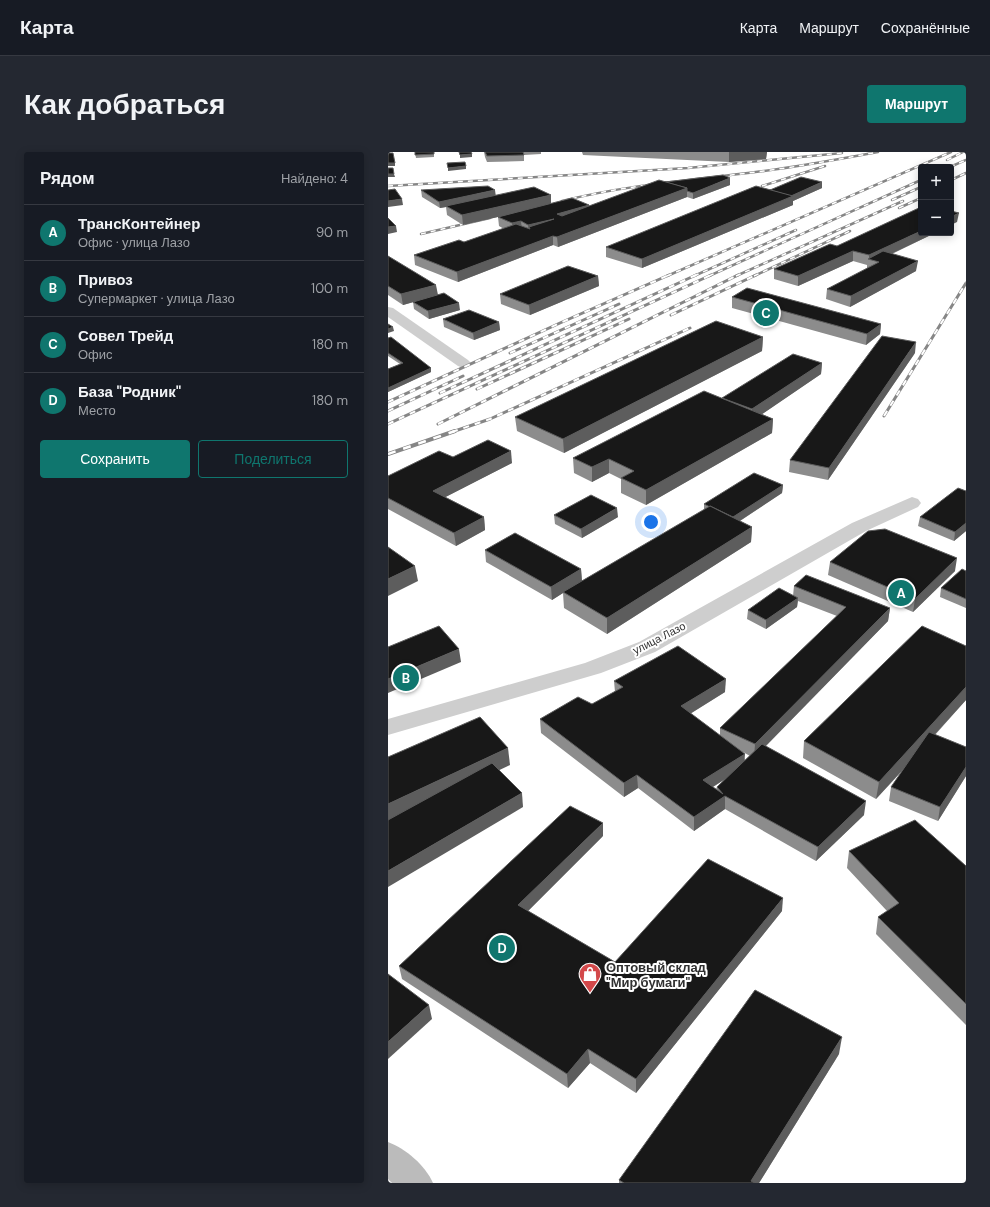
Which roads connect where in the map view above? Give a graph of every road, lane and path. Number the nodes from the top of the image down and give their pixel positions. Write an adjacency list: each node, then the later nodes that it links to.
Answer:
1 (388, 311): 2 (street)
2 (463, 363)
3 (912, 503): 4 (street, улица Лазо)
4 (388, 727)
5 (388, 1157): 6 (main road)
6 (416, 1183)

